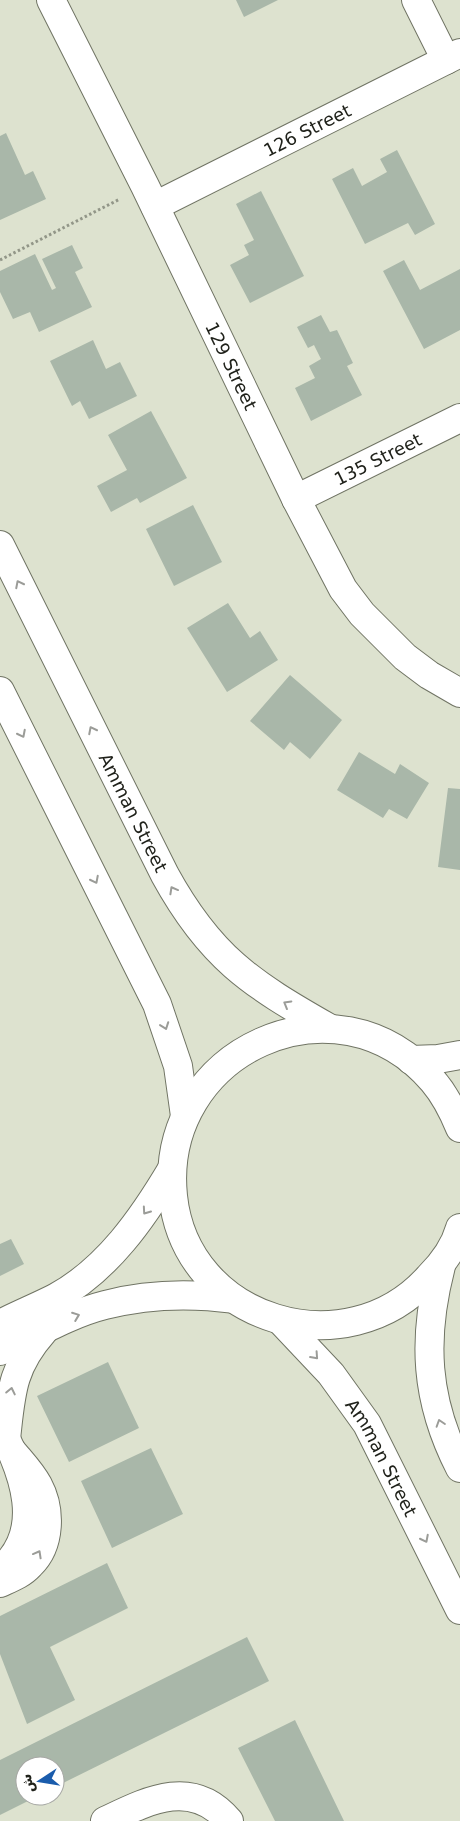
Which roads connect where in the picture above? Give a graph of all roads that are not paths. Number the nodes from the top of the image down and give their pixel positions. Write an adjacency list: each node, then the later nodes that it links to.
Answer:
1 (51, 0): 4 (street, 129 Street)
2 (416, 0): 3 (street)
3 (453, 57): 4 (street, 126 Street)
4 (150, 196): 6 (street, 129 Street)
5 (460, 418): 6 (street, 135 Street)
6 (296, 499): 9 (street, 129 Street)
7 (0, 545): 10 (street, Amman Street, one-way to 7)
8 (0, 691): 13 (street, one-way to 13)
9 (460, 693)
10 (329, 1028): 12 (street); 13 (street)
11 (460, 1055): 12 (street)
12 (411, 1060): 14 (street)
13 (185, 1116): 15 (street)
14 (460, 1128)
15 (172, 1169): 18 (street); 20 (street, one-way to 20)
16 (460, 1228): 17 (street)
17 (442, 1264): 21 (street); 25 (street, one-way to 17)
18 (234, 1299): 20 (street, one-way to 18); 21 (street)
19 (0, 1304): 20 (street)
20 (42, 1317): 22 (street); 23 (street); 24 (street, one-way to 20)
21 (281, 1321): 28 (street, Amman Street, one-way to 28)
22 (0, 1324)
23 (0, 1351)
24 (6, 1439): 26 (street); 27 (street, one-way to 24)
25 (460, 1468)
26 (0, 1570)
27 (0, 1583)
28 (460, 1610)
29 (105, 1821): 30 (street)
30 (228, 1821)

